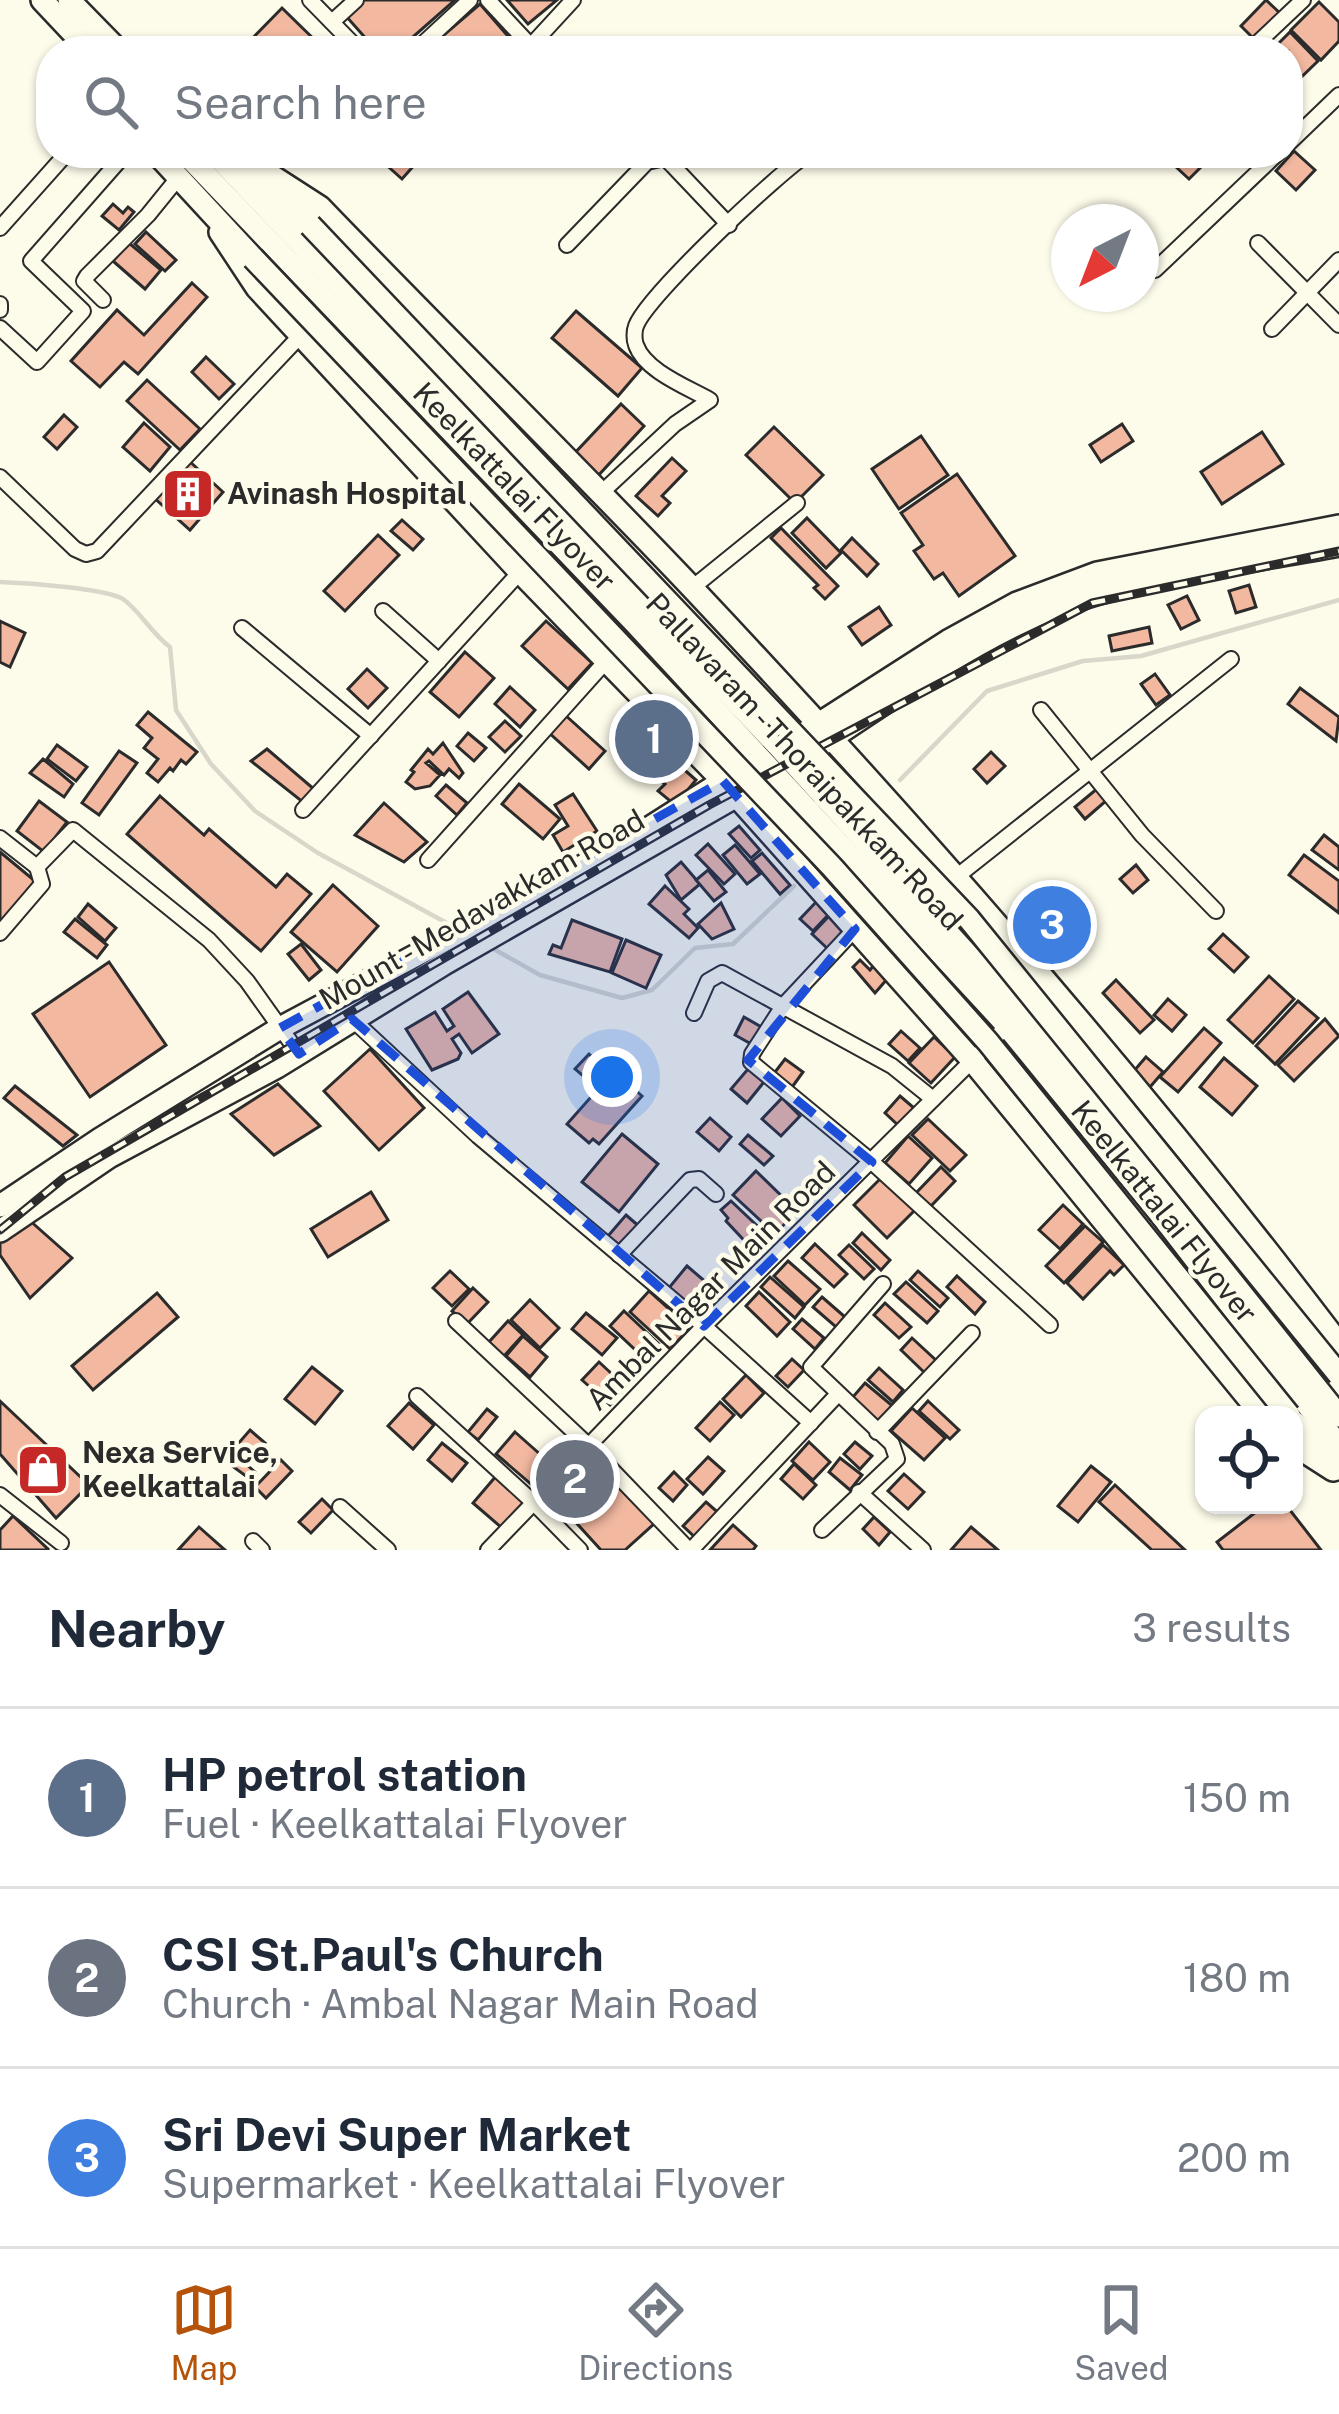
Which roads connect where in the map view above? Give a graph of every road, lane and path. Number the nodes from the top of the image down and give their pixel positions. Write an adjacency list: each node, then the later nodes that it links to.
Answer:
1 (310, 0): 8 (street)
2 (356, 0): 8 (street)
3 (470, 0): 13 (street)
4 (488, 0): 14 (street)
5 (573, 0): 15 (street)
6 (1304, 0): 16 (street)
7 (57, 6): 9 (main road); 10 (main road); 11 (main road)
8 (332, 22): 12 (street)
9 (73, 36)
10 (79, 36)
11 (106, 36)
12 (346, 36)
13 (431, 36)
14 (519, 36)
15 (539, 36)
16 (1265, 36)
17 (1339, 95): 18 (street)
18 (1303, 130)
19 (54, 168): 33 (street)
20 (108, 168): 41 (street)
21 (169, 168): 30 (main road, Keelkattalai Flyover)
22 (200, 168): 59 (main road, Pallavaram - Thoraipakkam Road)
23 (228, 168): 59 (main road, Pallavaram - Thoraipakkam Road)
24 (252, 168): 90 (main road, Keelkattalai Flyover, bridge)
25 (260, 168): 45 (main road)
26 (640, 168): 35 (street)
27 (676, 168): 32 (street)
28 (792, 168): 32 (street)
29 (1262, 168): 37 (street)
30 (178, 178): 31 (main road, Keelkattalai Flyover); 39 (street)
31 (200, 201): 43 (main road); 94 (main road, Keelkattalai Flyover, bridge)
32 (729, 224): 45 (street)
33 (0, 229)
34 (1258, 243): 38 (street)
35 (567, 245)
36 (1339, 260): 38 (street)
37 (1159, 266)
38 (1309, 293): 40 (street); 42 (street)
39 (103, 300)
40 (1339, 325)
41 (0, 328)
42 (1272, 329)
43 (301, 335): 44 (street); 49 (main road)
44 (0, 477)
45 (599, 495): 50 (main road)
46 (797, 503): 50 (street)
47 (1339, 526): 57 (main road)
48 (1339, 545): 57 (main road)
49 (520, 572): 54 (main road); 55 (street)
50 (692, 588): 57 (main road)
51 (383, 611): 55 (street)
52 (242, 628): 58 (street)
53 (1231, 659): 60 (street)
54 (606, 661): 61 (main road); 64 (street)
55 (439, 662): 58 (street)
56 (1041, 710): 60 (street)
57 (824, 732): 59 (main road, Mount - Medavakkam Road); 66 (main road)
58 (370, 736): 62 (street)
59 (776, 761): 61 (main road, Mount - Medavakkam Road); 74 (main road, Pallavaram - Thoraipakkam Road); 95 (main road, Pallavaram - Thoraipakkam Road)
60 (1091, 768): 66 (street); 67 (street)
61 (729, 789): 68 (main road); 70 (main road, Mount - Medavakkam Road)
62 (303, 810)
63 (0, 838): 65 (street)
64 (428, 860)
65 (37, 866): 69 (street); 75 (street)
66 (955, 878): 89 (main road)
67 (1216, 911)
68 (855, 929): 71 (street); 77 (main road)
69 (0, 933)
70 (439, 955): 73 (main road, Mount - Medavakkam Road); 75 (main road, Mount - Medavakkam Road)
71 (783, 1006): 72 (street); 78 (street); 79 (street)
72 (694, 1013)
73 (352, 1019): 76 (main road, Mount - Medavakkam Road); 83 (street)
74 (1007, 1026): 77 (street, Ambal Nagar Main Road); 100 (main road, Pallavaram - Thoraipakkam Road)
75 (280, 1028): 76 (street); 81 (main road, Mount - Medavakkam Road)
76 (299, 1054): 82 (main road, Mount - Medavakkam Road)
77 (971, 1059): 78 (street, Ambal Nagar Main Road); 93 (main road)
78 (933, 1099): 79 (street, Ambal Nagar Main Road)
79 (872, 1162): 86 (street); 87 (street, Ambal Nagar Main Road)
80 (716, 1194): 83 (street)
81 (0, 1206)
82 (0, 1231)
83 (620, 1255): 87 (street)
84 (883, 1284): 91 (street)
85 (456, 1321): 99 (street)
86 (1050, 1325)
87 (704, 1326): 96 (street); 99 (street, Ambal Nagar Main Road)
88 (972, 1333): 97 (street)
89 (1339, 1344)
90 (1339, 1375)
91 (837, 1395): 96 (street); 97 (street)
92 (417, 1396): 104 (street)
93 (1255, 1406)
94 (1277, 1406)
95 (1339, 1416)
96 (811, 1423): 111 (street)
97 (877, 1432): 102 (street)
98 (1303, 1437): 101 (main road, Keelkattalai Flyover)
99 (589, 1446): 104 (street, Ambal Nagar Main Road); 111 (street)
100 (1339, 1446)
101 (1339, 1472)
102 (860, 1492): 106 (street); 112 (street)
103 (0, 1495): 107 (street)
104 (533, 1502): 109 (street, Ambal Nagar Main Road); 110 (street)
105 (340, 1507): 108 (street)
106 (822, 1531)
107 (61, 1544)
108 (388, 1550)
109 (488, 1550)
110 (580, 1550)
111 (690, 1550)
112 (923, 1550)

